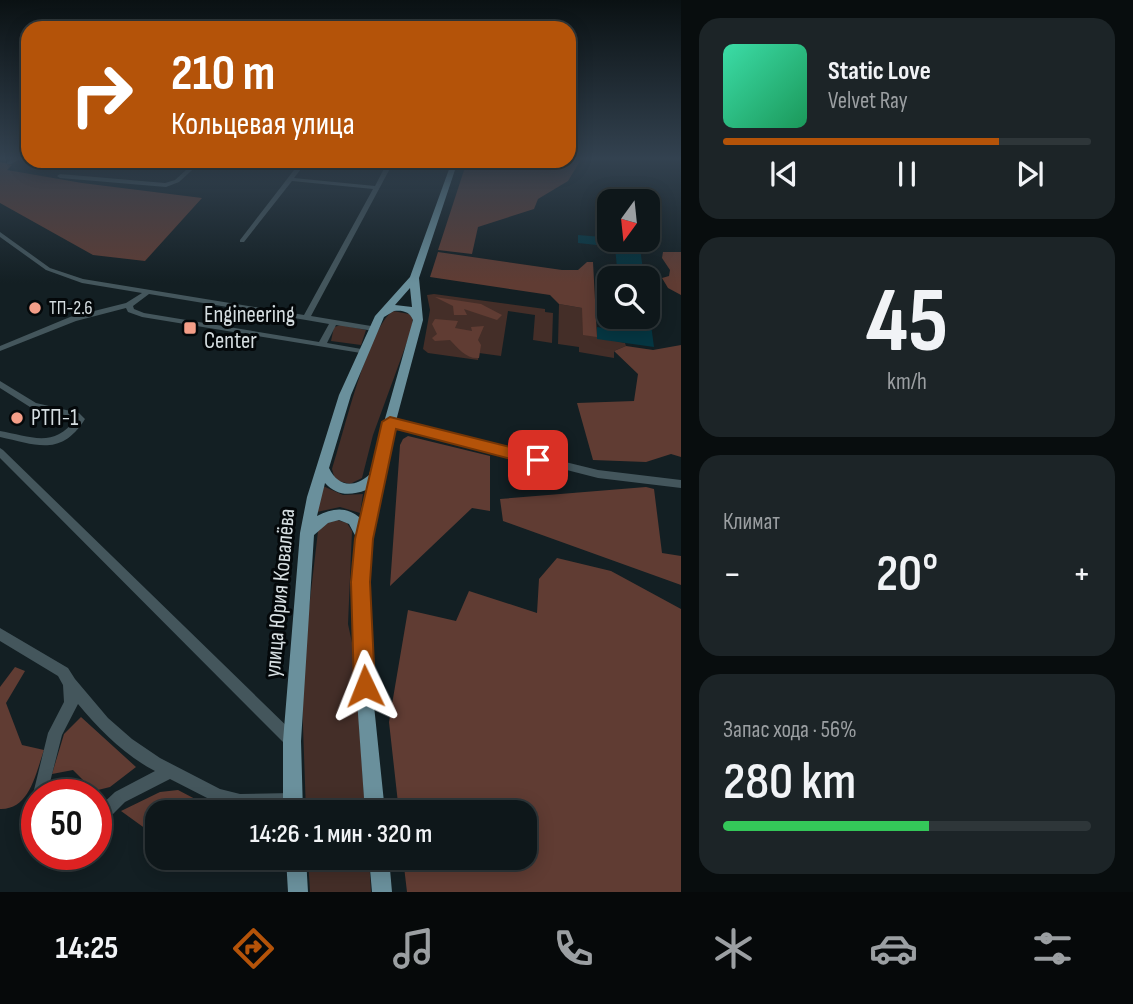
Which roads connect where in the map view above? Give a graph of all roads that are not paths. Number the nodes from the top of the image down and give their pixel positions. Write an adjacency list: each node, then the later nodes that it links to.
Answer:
1 (274, 200): 5 (street)
2 (371, 200): 11 (street)
3 (441, 200): 6 (main road, улица Юрия Ковалёва)
4 (0, 234): 7 (street)
5 (242, 241)
6 (414, 278): 10 (main road, улица Юрия Ковалёва); 12 (main road, улица Юрия Ковалёва)
7 (146, 294): 8 (street); 9 (street)
8 (129, 304): 14 (street); 17 (street)
9 (240, 308): 11 (street); 14 (street)
10 (383, 312): 12 (main road); 15 (main road, улица Юрия Ковалёва)
11 (306, 318): 13 (street)
12 (418, 320): 20 (main road, улица Юрия Ковалёва)
13 (334, 322): 15 (street); 16 (street)
14 (227, 329): 16 (street)
15 (374, 329): 18 (main road, улица Юрия Ковалёва)
16 (322, 345): 18 (street)
17 (0, 349)
18 (364, 352): 23 (main road, улица Юрия Ковалёва)
19 (0, 384): 21 (street)
20 (390, 422): 24 (main road, улица Юрия Ковалёва); 25 (street)
21 (0, 434)
22 (0, 452): 30 (street)
23 (323, 467): 24 (main road); 26 (main road, улица Юрия Ковалёва)
24 (375, 477): 27 (main road, улица Юрия Ковалёва)
25 (681, 484)
26 (307, 533): 27 (main road); 30 (main road, улица Юрия Ковалёва)
27 (364, 539): 35 (main road, улица Юрия Ковалёва)
28 (0, 634): 29 (street)
29 (70, 684): 31 (street); 32 (street)
30 (292, 741): 34 (main road, улица Юрия Ковалёва)
31 (170, 771): 33 (street); 36 (street)
32 (44, 779)
33 (233, 800)
34 (293, 800)
35 (374, 800)
36 (112, 805)
37 (297, 870): 39 (main road)
38 (380, 870): 40 (main road)
39 (298, 892)
40 (382, 892)

